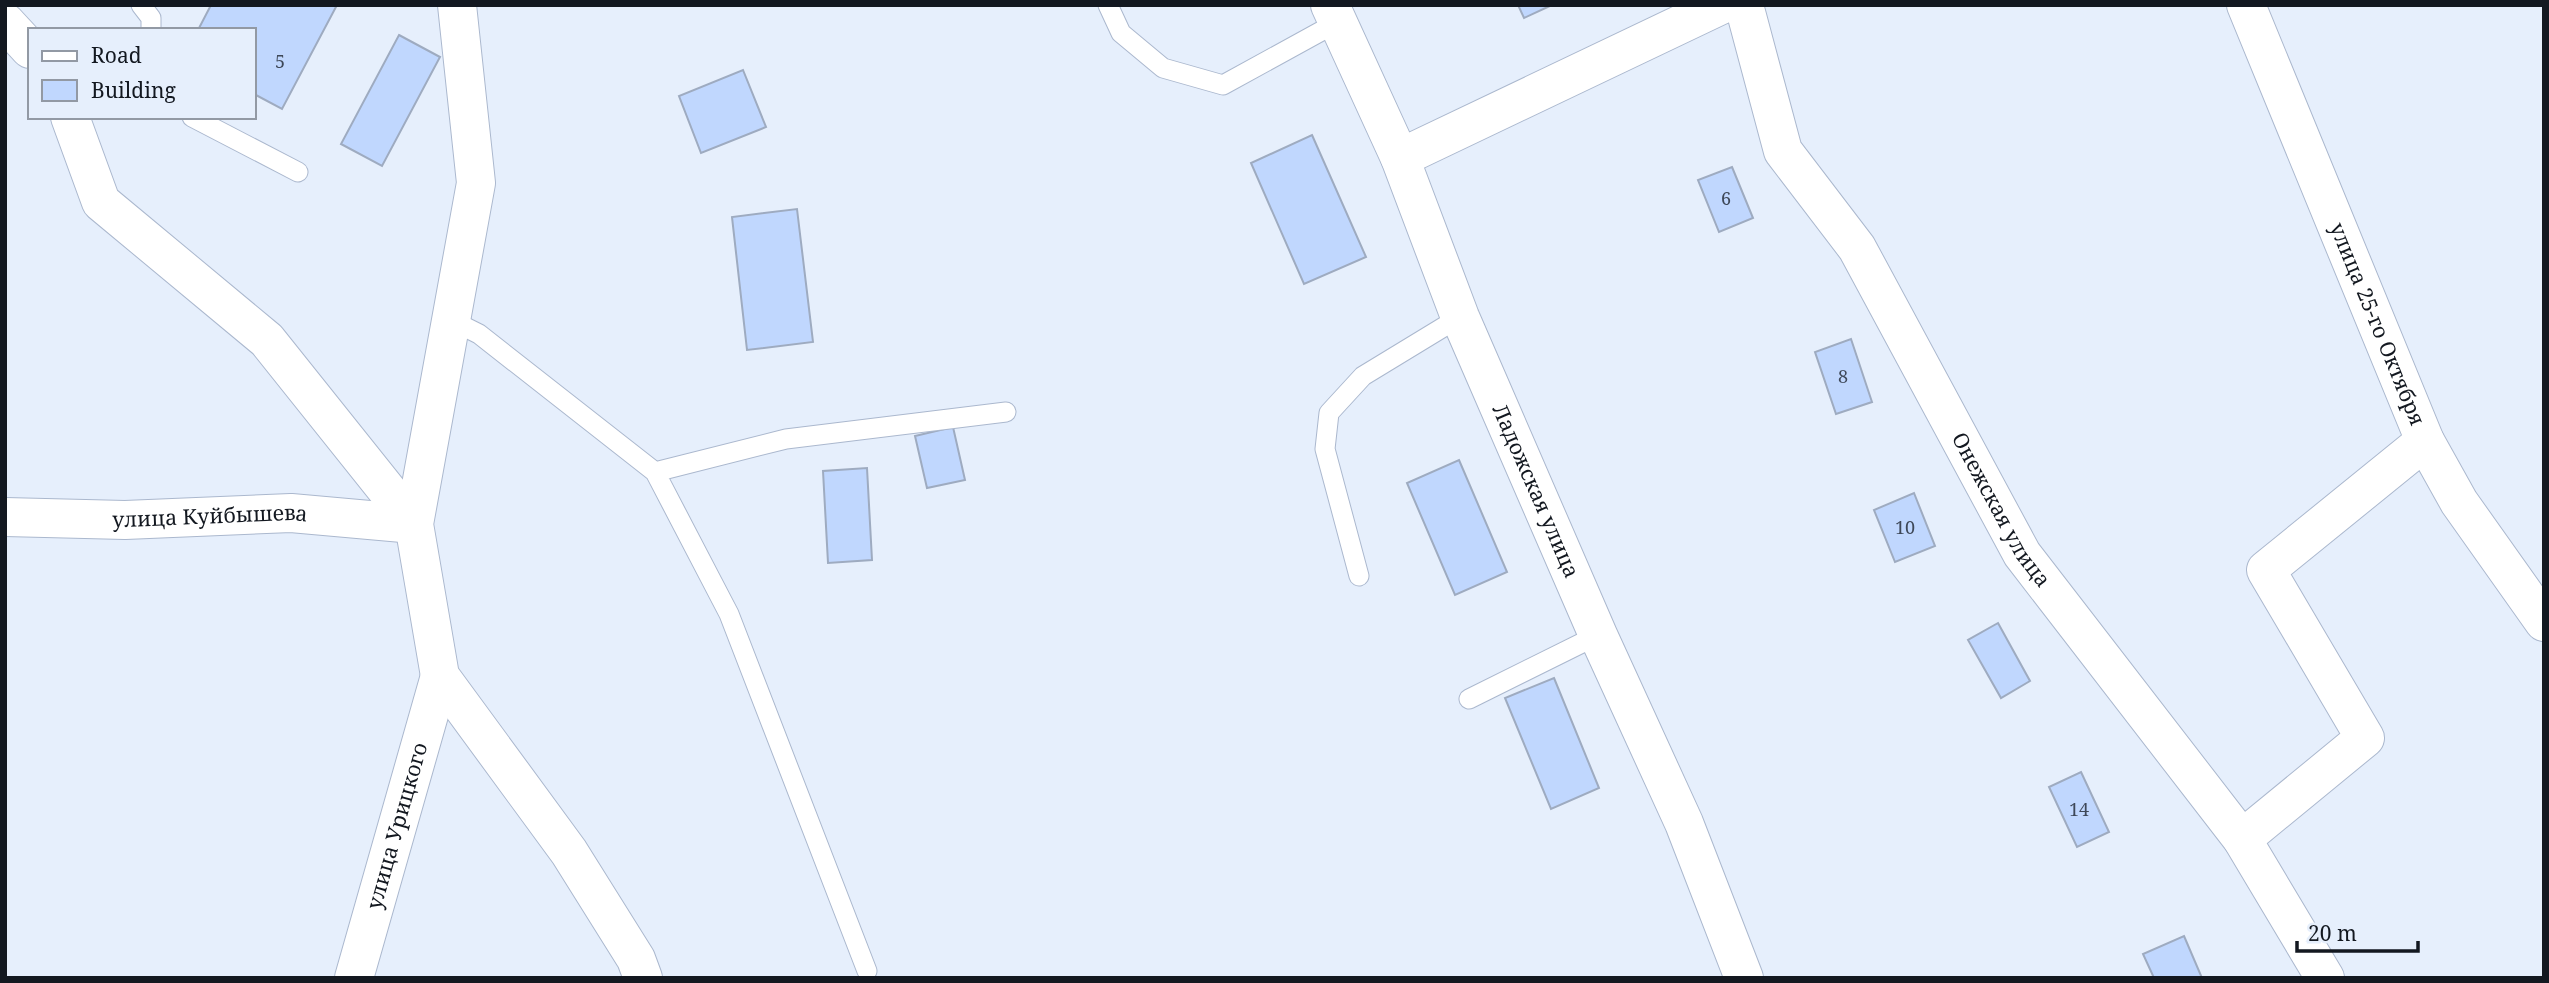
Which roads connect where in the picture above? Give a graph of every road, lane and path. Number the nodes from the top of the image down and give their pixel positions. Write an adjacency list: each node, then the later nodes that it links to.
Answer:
1 (141, 5): 8 (lane)
2 (457, 5): 14 (street)
3 (1108, 5): 7 (lane)
4 (1721, 5): 11 (street)
5 (1744, 5): 25 (street, Онежская улица)
6 (2246, 5): 16 (street, улица 25-го Октября)
7 (1333, 14): 11 (street, Ладожская улица)
8 (151, 28)
9 (71, 119): 19 (street)
10 (196, 119): 12 (lane)
11 (1401, 158): 13 (street, Ладожская улица)
12 (298, 172)
13 (1460, 317): 20 (lane); 22 (street, Ладожская улица)
14 (451, 320): 17 (lane); 19 (street)
15 (1006, 412): 17 (lane)
16 (2425, 441): 21 (street, улица 25-го Октября); 25 (street)
17 (655, 472): 26 (lane)
18 (5, 517): 19 (street, улица Куйбышева)
19 (414, 523): 23 (street)
20 (1359, 576)
21 (2544, 622)
22 (1598, 635): 24 (lane); 29 (street, Ладожская улица)
23 (440, 677): 27 (street, улица Урицкого); 28 (street)
24 (1469, 699)
25 (2242, 839): 30 (street, Онежская улица)
26 (867, 971)
27 (354, 978)
28 (643, 978)
29 (1744, 978)
30 (2325, 978)

